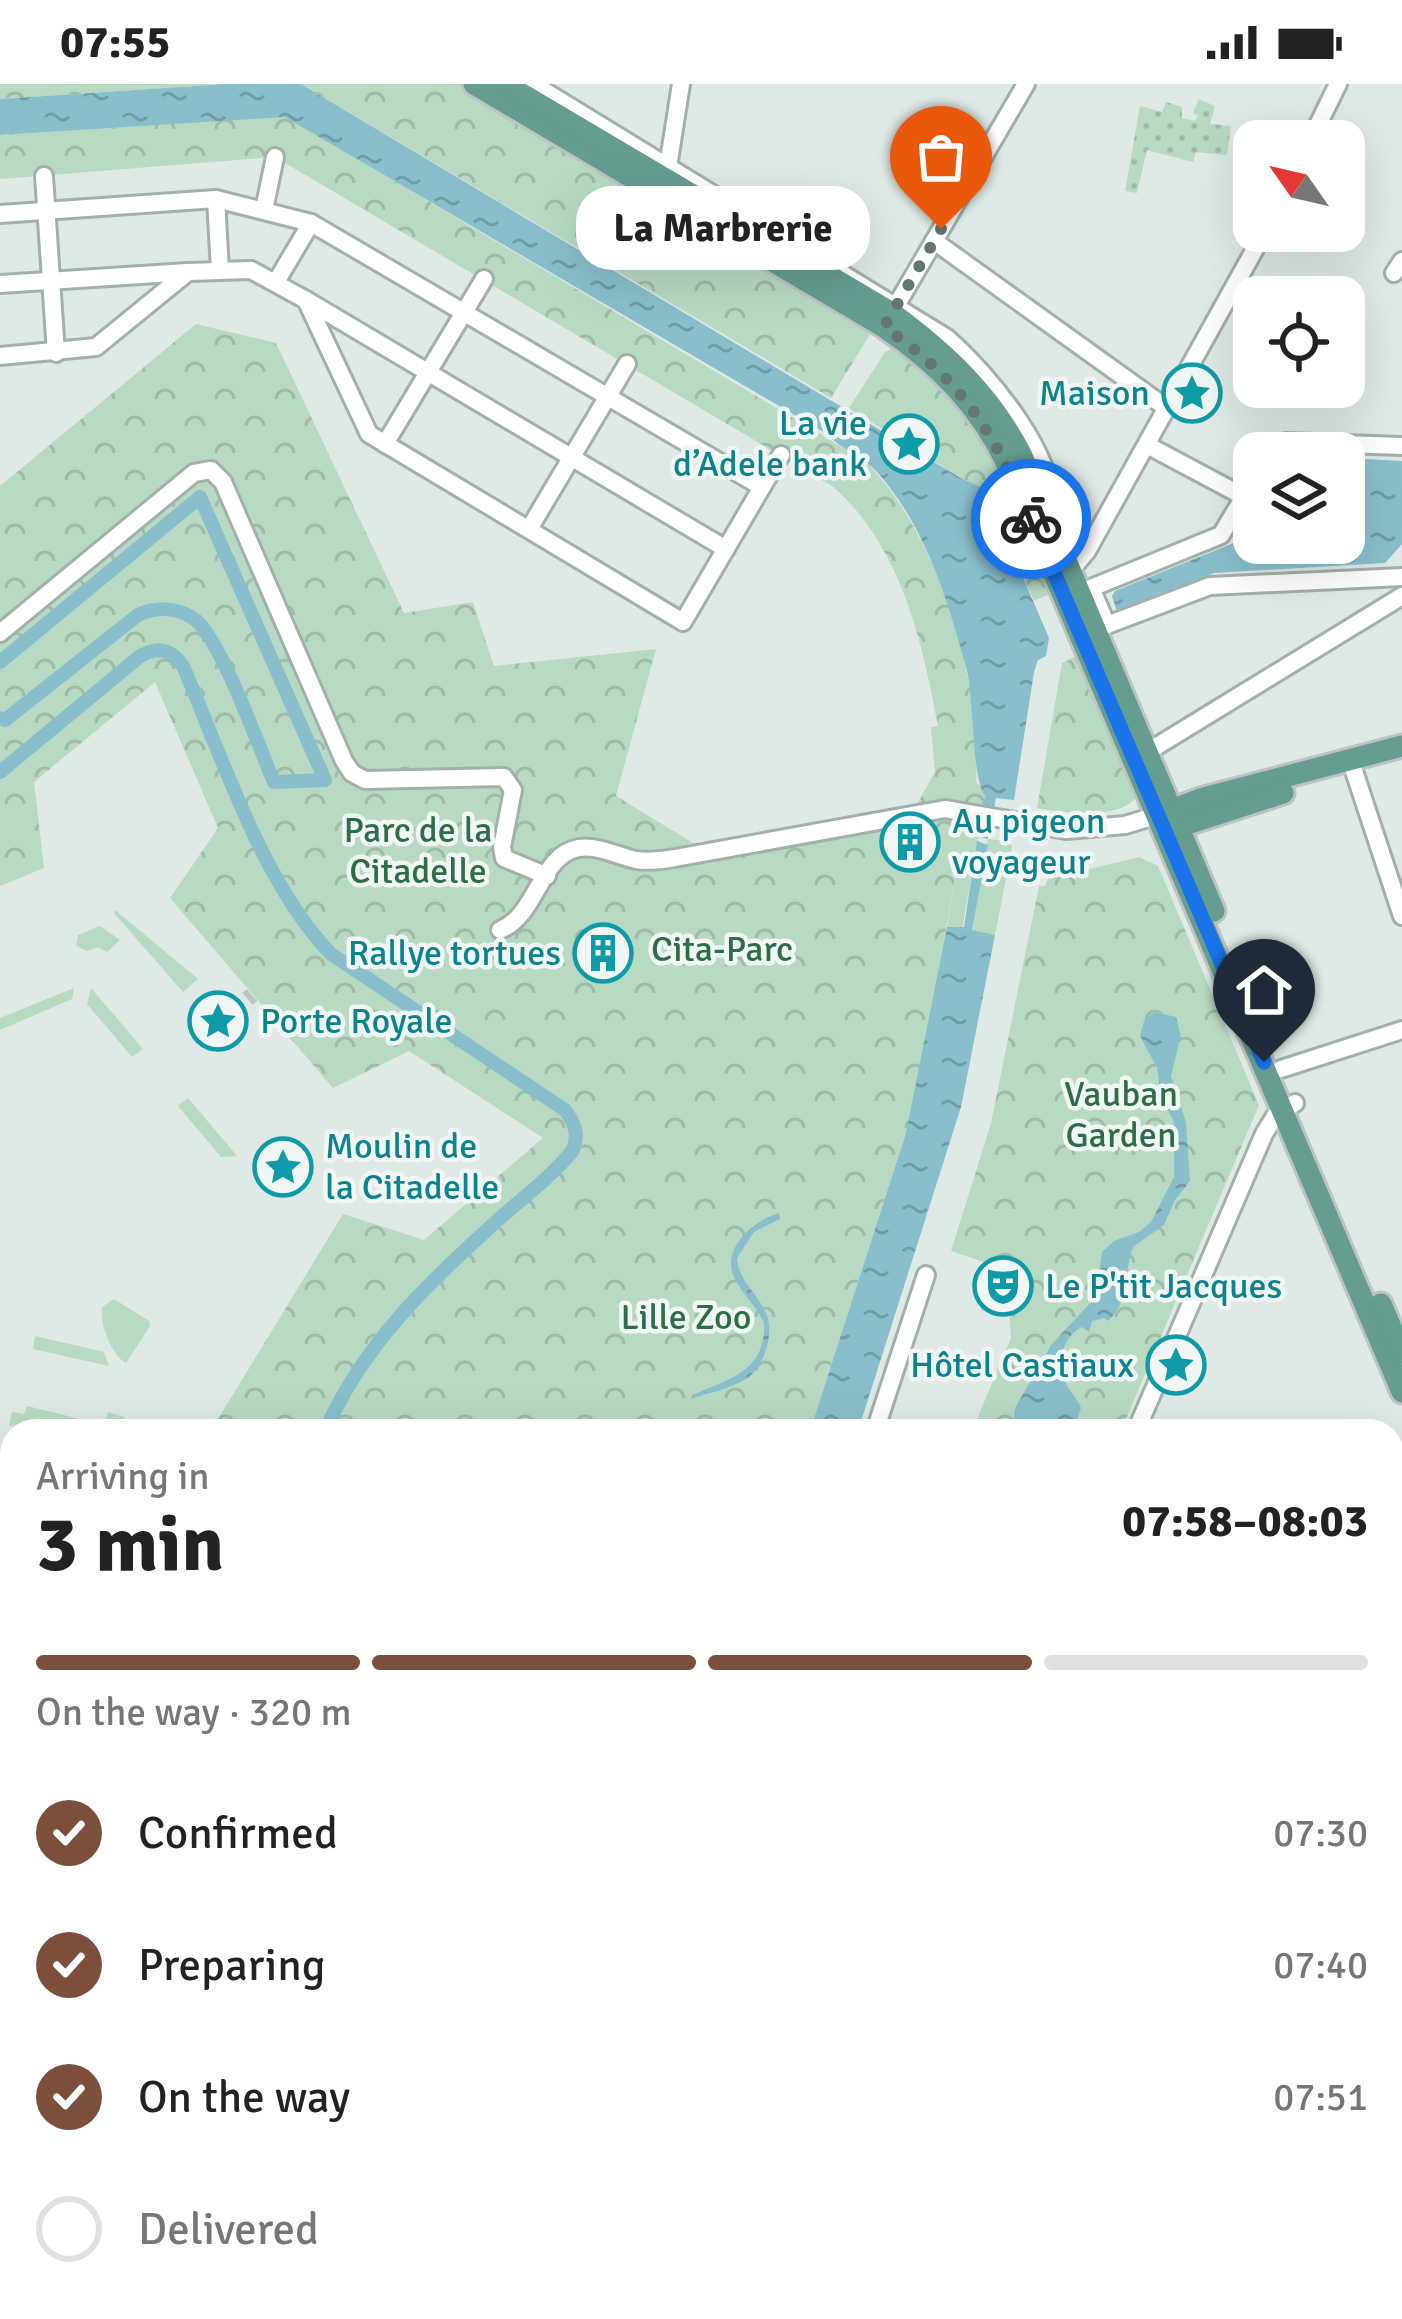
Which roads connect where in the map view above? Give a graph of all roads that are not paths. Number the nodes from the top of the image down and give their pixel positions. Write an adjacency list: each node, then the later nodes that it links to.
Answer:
1 (474, 84): 6 (main road)
2 (532, 84): 9 (street)
3 (681, 84): 9 (street)
4 (1026, 84): 16 (street)
5 (1339, 84): 7 (street)
6 (505, 88): 26 (main road)
7 (1321, 120)
8 (275, 157): 12 (street)
9 (668, 167): 26 (street)
10 (44, 176): 13 (street)
11 (216, 199): 12 (street); 13 (street); 18 (street)
12 (264, 210): 15 (street)
13 (47, 211): 14 (street); 21 (street)
14 (0, 214)
15 (311, 223): 22 (street); 25 (street)
16 (934, 241): 26 (street); 32 (street)
17 (1254, 252): 32 (street)
18 (220, 270): 19 (street); 22 (street)
19 (188, 272): 21 (street); 27 (street)
20 (484, 279): 25 (street)
21 (52, 281): 23 (street); 27 (street)
22 (276, 282): 24 (street)
23 (0, 284)
24 (305, 300): 30 (street); 33 (street)
25 (464, 312): 30 (street); 31 (street)
26 (891, 315): 47 (main road); 47 (main road)
27 (56, 352): 28 (street)
28 (0, 356)
29 (627, 364): 31 (street)
30 (428, 372): 33 (street); 39 (street)
31 (609, 396): 39 (street); 40 (street)
32 (1168, 409): 34 (street)
33 (385, 444): 43 (street)
34 (1147, 445): 41 (street); 47 (street)
35 (1365, 448): 36 (street)
36 (1402, 451): 37 (street)
37 (1365, 453)
38 (781, 455): 40 (street)
39 (572, 457): 43 (street); 45 (street)
40 (762, 487): 45 (street)
41 (1233, 490)
42 (1233, 520): 48 (street)
43 (529, 529): 45 (street)
44 (1233, 531): 46 (street)
45 (726, 549)
46 (1402, 567)
47 (1069, 573): 52 (main road); 55 (main road)
48 (1402, 577)
49 (1402, 596): 52 (street)
50 (0, 633): 56 (street)
51 (1402, 746): 54 (main road)
52 (1149, 751): 55 (main road)
53 (1402, 760): 54 (main road)
54 (1351, 766): 55 (main road); 57 (street)
55 (1171, 816): 56 (street); 60 (main road); 61 (main road)
56 (547, 876): 58 (street)
57 (1402, 916)
58 (500, 930)
59 (1402, 1030): 60 (street)
60 (1281, 1069): 61 (main road)
61 (1290, 1106): 63 (main road); 65 (main road); 67 (street)
62 (926, 1275): 66 (street)
63 (1396, 1326): 64 (main road)
64 (1402, 1353)
65 (1402, 1392)
66 (879, 1419)
67 (1141, 1419)

